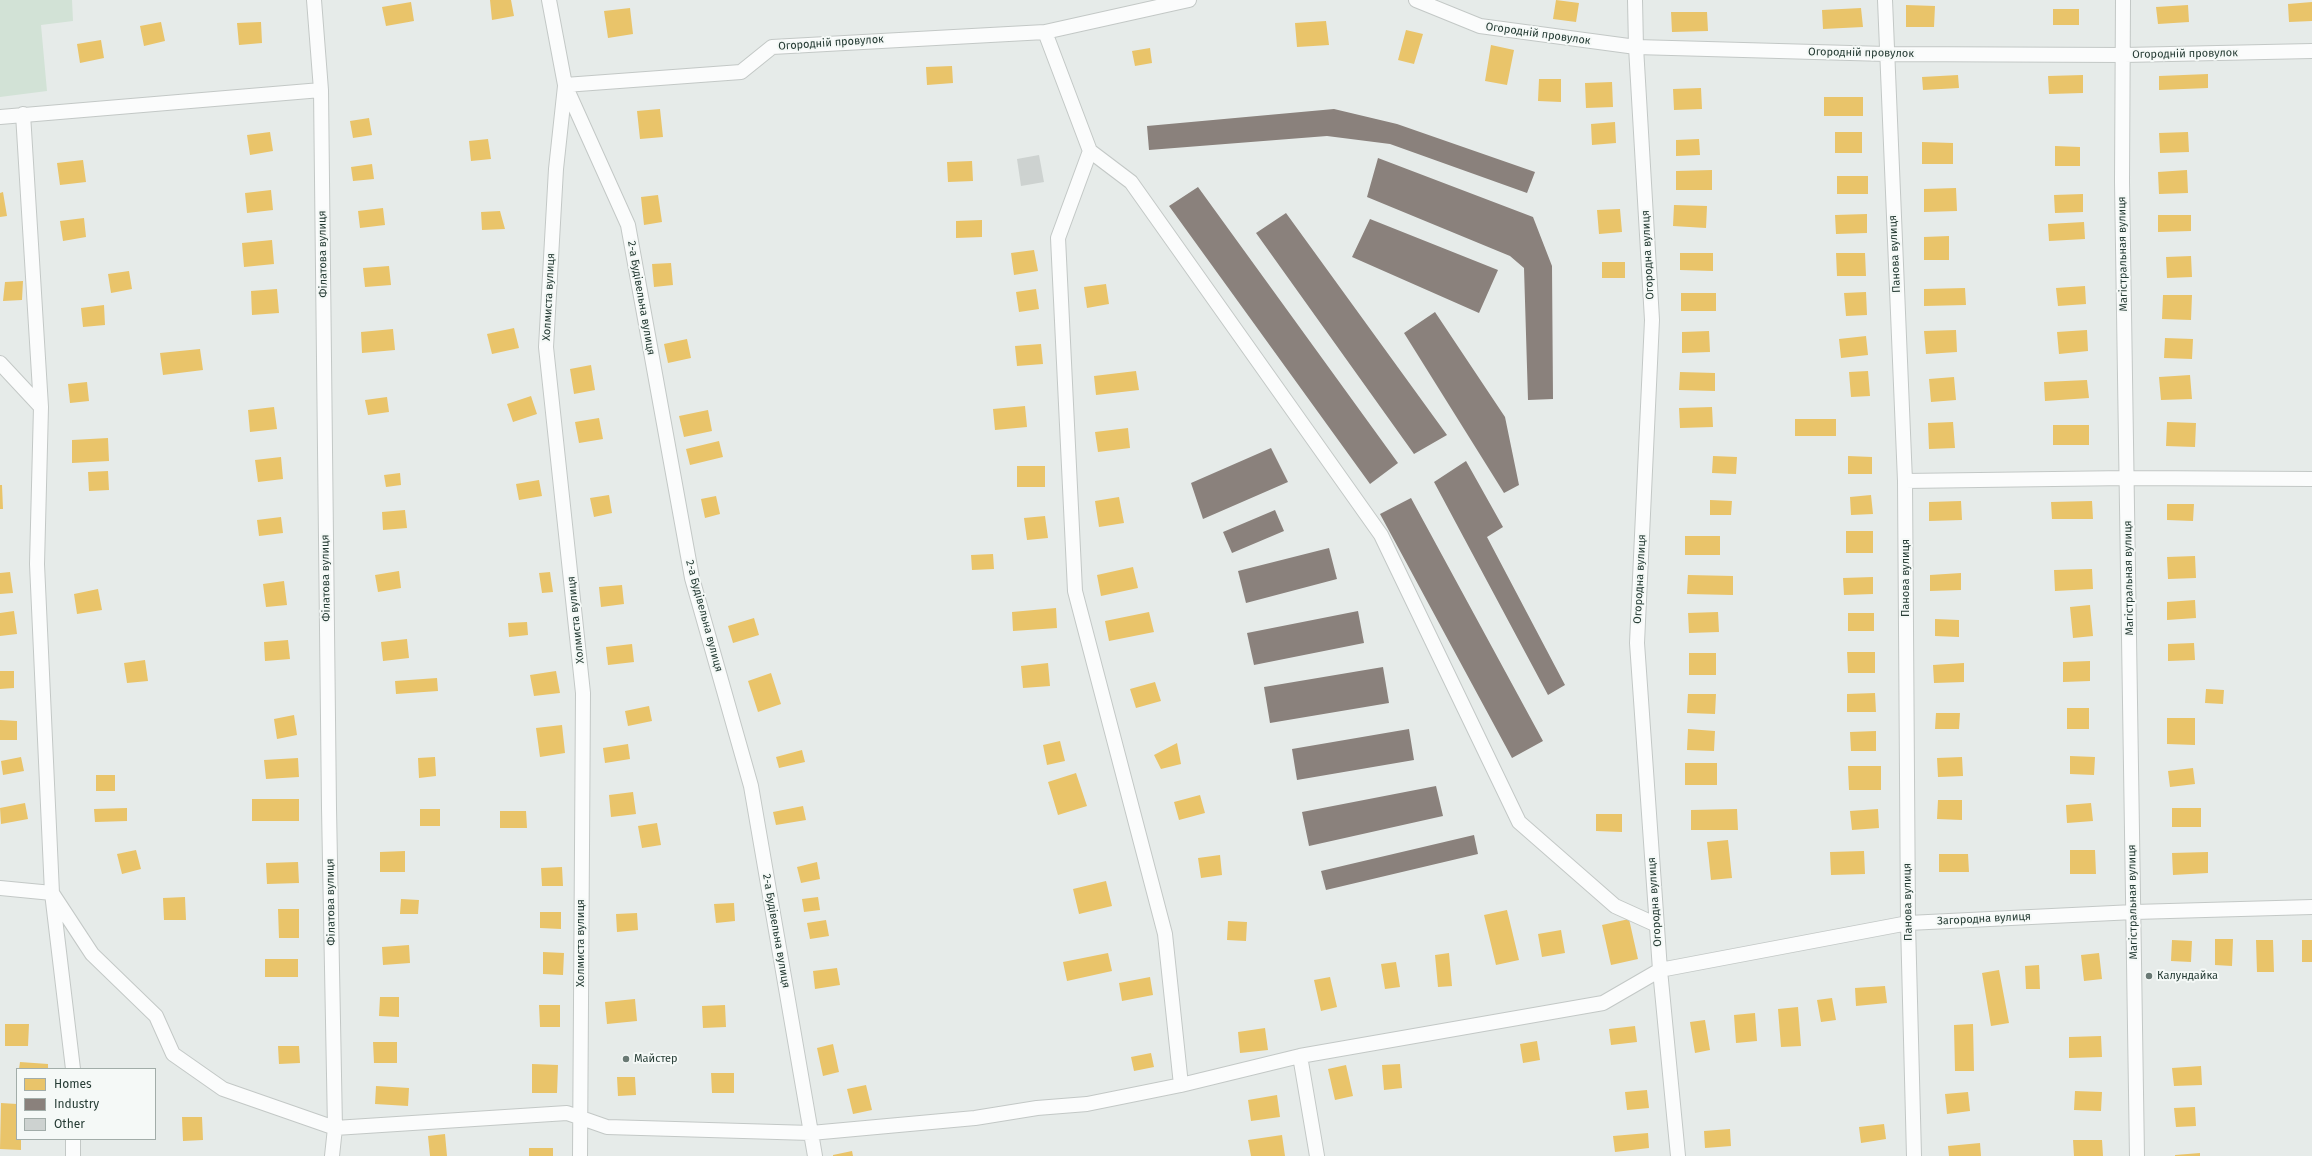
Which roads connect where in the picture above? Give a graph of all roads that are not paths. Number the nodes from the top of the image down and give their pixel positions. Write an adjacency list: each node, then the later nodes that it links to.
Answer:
1 (314, 0): 14 (street, Філатова вулиця)
2 (548, 0): 13 (street)
3 (1189, 0): 8 (street, Огородній провулок)
4 (1416, 0): 9 (street, Огородній провулок)
5 (1635, 0): 9 (street, Огородна вулиця)
6 (1885, 0): 11 (street, Панова вулиця)
7 (2123, 0): 12 (street, Магістральная вулиця)
8 (1045, 32): 13 (street, Огородній провулок); 17 (street)
9 (1636, 47): 11 (street, Огородній провулок); 28 (street, Огородна вулиця)
10 (2312, 51): 12 (street, Огородній провулок)
11 (1886, 54): 12 (street, Огородній провулок); 22 (street, Панова вулиця)
12 (2124, 55): 20 (street, Магістральная вулиця)
13 (565, 85): 33 (street, Холмиста вулиця); 35 (street, 2-а Будівельна вулиця)
14 (321, 90): 15 (street); 34 (street, Філатова вулиця)
15 (23, 114): 16 (street); 19 (street)
16 (0, 117)
17 (1090, 151): 28 (street); 32 (street)
18 (0, 363): 19 (street)
19 (41, 407): 24 (street)
20 (2128, 478): 21 (street); 22 (street); 26 (street, Магістральная вулиця)
21 (2312, 479)
22 (1905, 480): 27 (street, Панова вулиця)
23 (0, 888): 24 (street)
24 (52, 893): 31 (street); 34 (street)
25 (2312, 907): 26 (street, Загородна вулиця)
26 (2134, 912): 27 (street, Загородна вулиця); 44 (street, Магістральная вулиця)
27 (1908, 923): 29 (street, Загородна вулиця); 43 (street, Панова вулиця)
28 (1657, 925): 29 (street, Огородна вулиця)
29 (1660, 970): 30 (street, Загородна вулиця); 42 (street, Огородна вулиця)
30 (1300, 1056): 32 (street, Загородна вулиця); 41 (street)
31 (73, 1068)
32 (1181, 1085): 35 (street, Загородна вулиця)
33 (582, 1119): 34 (street, Загородна вулиця); 35 (street, Загородна вулиця); 39 (street, Холмиста вулиця)
34 (335, 1128): 38 (street, Філатова вулиця)
35 (811, 1133): 40 (street, 2-а Будівельна вулиця)
36 (73, 1140): 37 (street)
37 (73, 1156)
38 (332, 1156)
39 (580, 1156)
40 (814, 1156)
41 (1318, 1156)
42 (1678, 1156)
43 (1914, 1156)
44 (2137, 1156)

